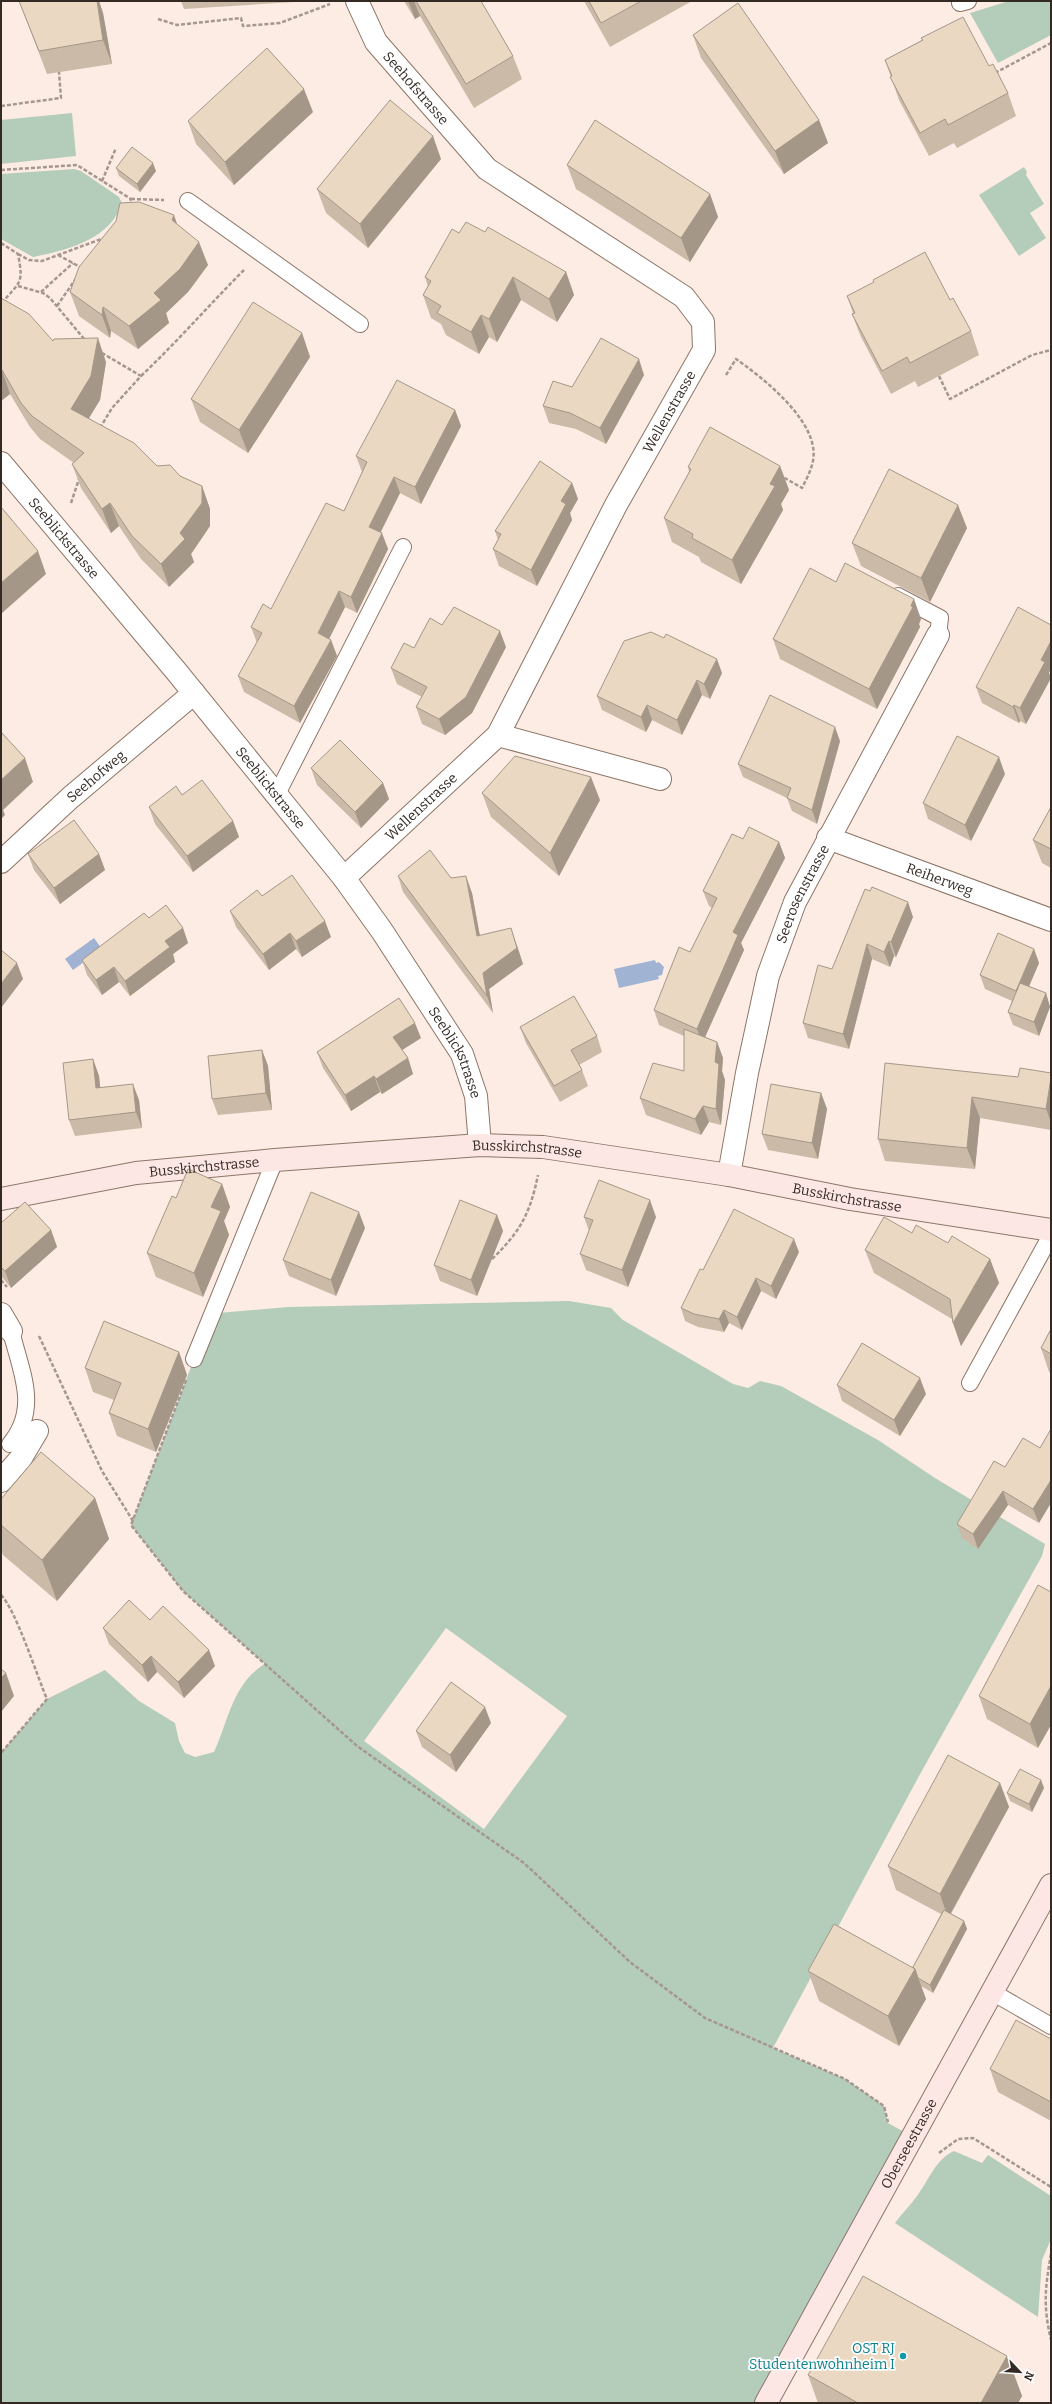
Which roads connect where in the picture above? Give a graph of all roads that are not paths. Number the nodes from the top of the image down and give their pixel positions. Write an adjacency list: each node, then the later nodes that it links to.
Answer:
1 (356, 1): 2 (street, Seehofstrasse)
2 (487, 169): 10 (street, Wellenstrasse)
3 (188, 201): 4 (lane)
4 (360, 324)
5 (1, 463): 9 (street, Seeblickstrasse)
6 (403, 547): 12 (lane)
7 (886, 590): 8 (lane)
8 (938, 636): 13 (street, Seerosenstrasse)
9 (194, 694): 12 (street, Seeblickstrasse); 14 (street, Seehofweg)
10 (498, 735): 11 (street); 15 (street, Wellenstrasse)
11 (660, 778)
12 (276, 796): 15 (street, Seeblickstrasse)
13 (828, 838): 16 (street, Reiherweg); 19 (street, Seerosenstrasse)
14 (1, 862)
15 (344, 878): 17 (street, Seeblickstrasse)
16 (1051, 920)
17 (480, 1145): 18 (street, Busskirchstrasse); 19 (street, Busskirchstrasse)
18 (275, 1160): 20 (street, Busskirchstrasse); 24 (lane)
19 (729, 1175): 21 (street, Busskirchstrasse)
20 (1, 1199)
21 (1051, 1230)
22 (1051, 1235): 25 (lane)
23 (6, 1322): 27 (lane)
24 (194, 1359)
25 (970, 1383)
26 (37, 1431): 28 (street)
27 (10, 1444)
28 (1, 1481)
29 (1051, 1885): 30 (street, Oberseestrasse)
30 (992, 1992): 31 (lane); 32 (street, Oberseestrasse)
31 (1051, 2026)
32 (766, 2403)

